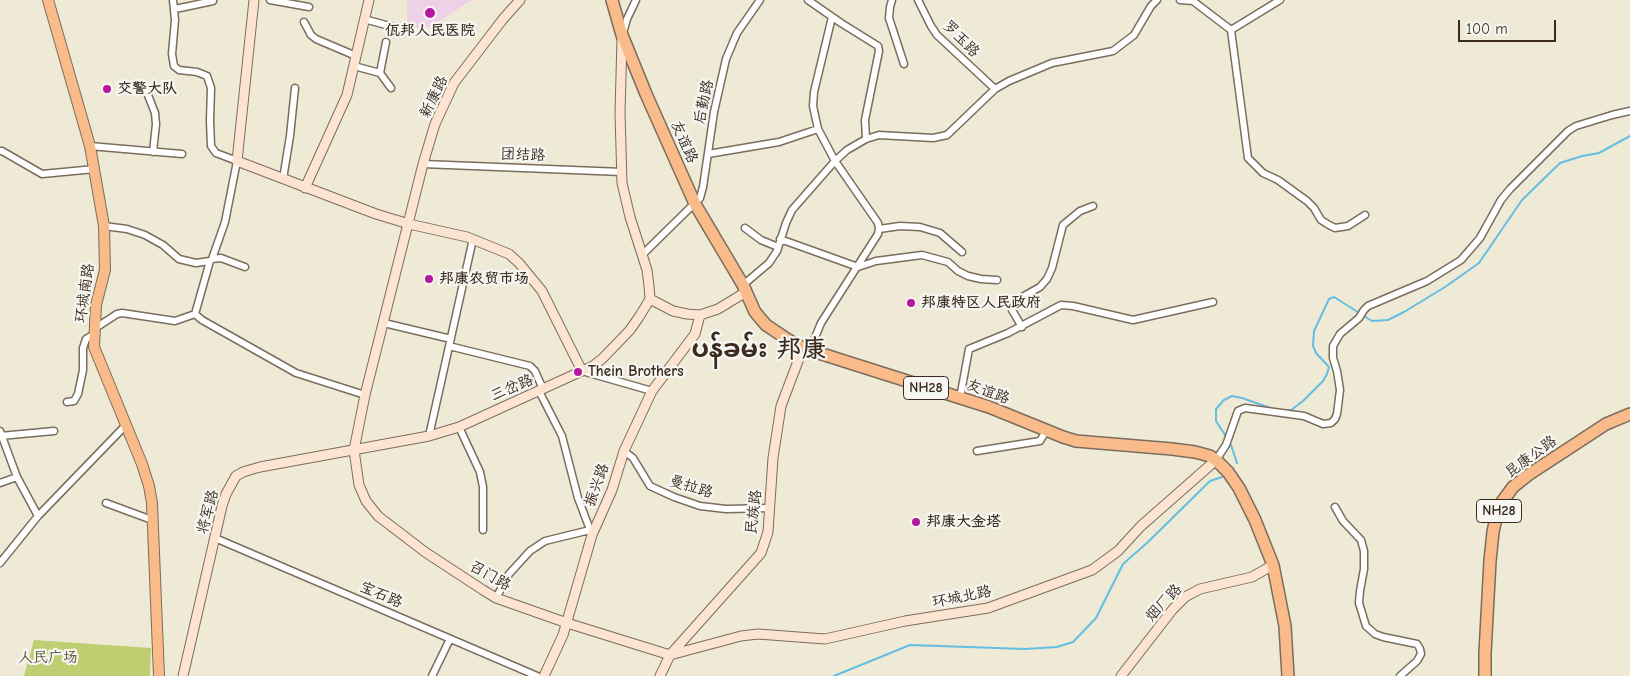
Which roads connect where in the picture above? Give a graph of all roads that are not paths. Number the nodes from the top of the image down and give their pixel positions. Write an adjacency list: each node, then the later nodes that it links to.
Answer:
1 (48, 0): 37 (main road, 环城南路)
2 (173, 0): 18 (street)
3 (254, 0): 42 (main road)
4 (270, 0): 17 (street)
5 (369, 0): 20 (main road)
6 (520, 0): 44 (main road, 新康路)
7 (612, 0): 24 (highway, 友谊路 / NH28)
8 (636, 0): 24 (street)
9 (760, 0): 41 (street, 后勤路)
10 (808, 0): 19 (street)
11 (892, 0): 27 (street)
12 (918, 0): 32 (street, 罗玉路)
13 (1157, 0): 32 (street)
14 (1180, 0): 23 (street)
15 (1280, 0): 23 (street)
16 (213, 1): 18 (street)
17 (309, 7)
18 (175, 9): 42 (street)
19 (832, 17): 35 (street); 36 (street)
20 (364, 18): 22 (street); 26 (main road)
21 (304, 22): 26 (street)
22 (404, 30)
23 (1231, 30): 51 (street)
24 (622, 35): 46 (main road); 49 (highway, 友谊路 / NH28)
25 (386, 42): 29 (street)
26 (356, 56): 28 (main road)
27 (904, 64)
28 (354, 66): 29 (street); 48 (main road)
29 (380, 73): 31 (street)
30 (295, 88): 47 (street)
31 (391, 88)
32 (995, 89): 36 (street)
33 (146, 90): 39 (street)
34 (1630, 111): 91 (street)
35 (818, 129): 41 (street); 43 (street)
36 (866, 139): 43 (street)
37 (90, 146): 39 (street); 45 (main road, 环城南路)
38 (0, 151): 45 (street)
39 (153, 152): 40 (street)
40 (182, 154)
41 (708, 154): 49 (street, 后勤路)
42 (237, 161): 47 (main road); 61 (street)
43 (835, 161): 55 (street); 57 (street)
44 (423, 164): 46 (street, 团结路); 52 (main road, 新康路)
45 (95, 169): 53 (main road, 环城南路)
46 (622, 172): 60 (main road)
47 (283, 179): 48 (main road)
48 (305, 188): 52 (main road)
49 (695, 204): 60 (street, 后勤路); 65 (highway, 友谊路 / NH28)
50 (1093, 206): 71 (street)
51 (1365, 215)
52 (409, 224): 56 (main road); 70 (main road, 新康路)
53 (104, 226): 61 (street); 72 (main road, 环城南路)
54 (745, 228): 58 (street)
55 (879, 229): 59 (street); 63 (street)
56 (472, 239): 73 (street); 75 (main road)
57 (780, 239): 58 (street); 63 (street)
58 (778, 247): 65 (street)
59 (962, 252)
60 (643, 254): 66 (main road)
61 (211, 260): 62 (street); 68 (street)
62 (244, 267)
63 (858, 267): 64 (street); 74 (street)
64 (997, 280)
65 (744, 288): 69 (main road); 74 (highway, 友谊路 / NH28)
66 (650, 299): 69 (main road); 75 (main road, 三岔路)
67 (1213, 302): 71 (street)
68 (195, 314): 72 (street); 78 (street)
69 (700, 315): 77 (main road, 振兴路)
70 (384, 323): 73 (street); 78 (main road, 新康路)
71 (1022, 327): 79 (street)
72 (94, 331): 80 (street); 82 (main road, 环城南路)
73 (450, 342): 76 (street); 87 (street)
74 (806, 349): 79 (highway, 友谊路 / NH28); 96 (main road, 民族路)
75 (582, 372): 76 (main road, 三岔路); 77 (street)
76 (541, 390): 83 (main road, 三岔路); 100 (street)
77 (652, 391): 89 (main road, 振兴路)
78 (365, 395): 88 (main road, 新康路)
79 (960, 398): 85 (highway, 友谊路 / NH28)
80 (67, 402)
81 (1630, 414): 117 (highway, 昆康公路 / NH28)
82 (126, 425): 97 (street); 98 (main road, 环城南路)
83 (459, 427): 87 (main road, 三岔路); 99 (street)
84 (54, 431): 86 (street)
85 (1046, 431): 90 (street); 91 (highway, 友谊路 / NH28)
86 (0, 434): 92 (street)
87 (429, 436): 88 (main road, 三岔路)
88 (354, 450): 101 (main road, 将军路); 104 (main road, 召门路)
89 (624, 451): 96 (street, 曼拉路); 100 (main road, 振兴路)
90 (977, 451)
91 (1216, 460): 103 (highway); 107 (main road, 环城北路)
92 (17, 478): 93 (street); 97 (street)
93 (0, 483)
94 (106, 503): 98 (street)
95 (1335, 507): 116 (street)
96 (770, 508): 107 (main road, 民族路)
97 (38, 516): 102 (street)
98 (152, 520): 108 (main road, 环城南路)
99 (483, 530)
100 (591, 532): 104 (street); 105 (main road, 振兴路)
101 (215, 538): 106 (street, 宝石路); 109 (main road, 将军路)
102 (0, 563)
103 (1273, 565): 114 (main road, 烟厂路); 115 (highway)
104 (496, 598): 105 (main road, 召门路)
105 (567, 623): 107 (main road, 召门路); 112 (main road, 振兴路)
106 (450, 639): 110 (street); 111 (street, 宝石路)
107 (670, 655): 113 (main road, 民族路)
108 (159, 676)
109 (183, 676)
110 (432, 676)
111 (537, 676)
112 (544, 676)
113 (660, 676)
114 (1121, 676)
115 (1288, 676)
116 (1400, 676)
117 (1485, 676)

